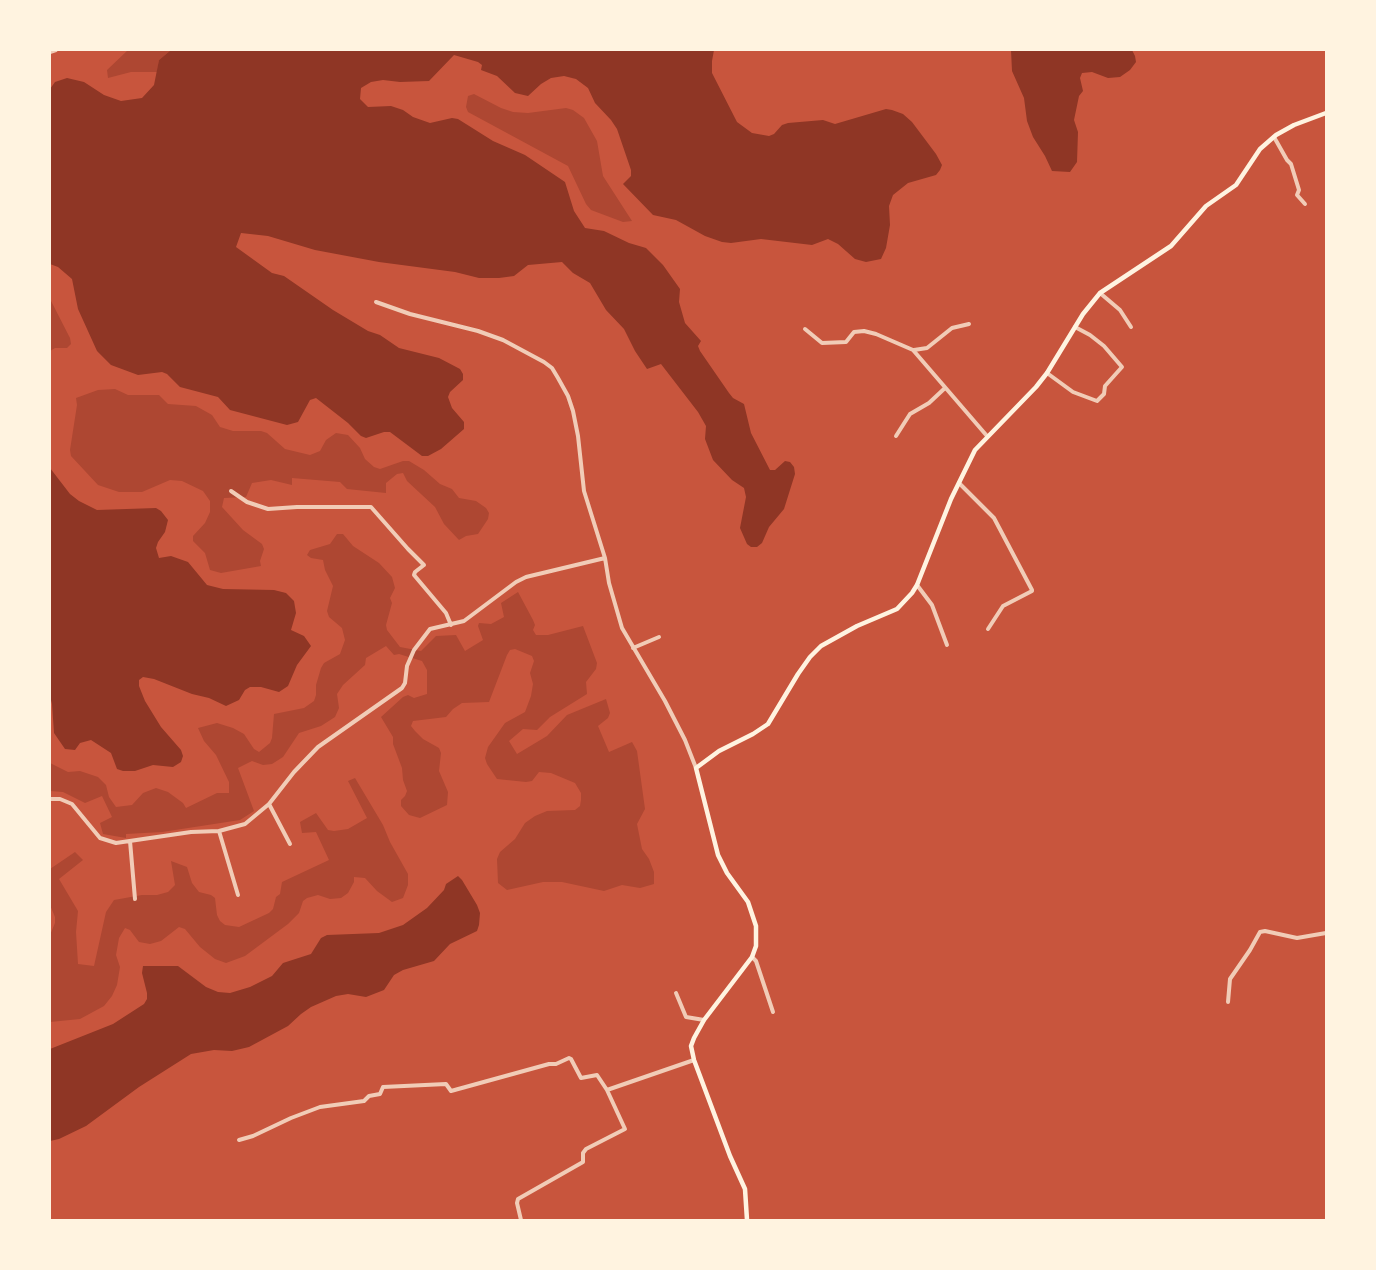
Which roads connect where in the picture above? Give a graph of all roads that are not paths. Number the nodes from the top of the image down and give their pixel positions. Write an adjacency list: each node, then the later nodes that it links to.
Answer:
1 (56, 50): 2 (street)
2 (50, 51)
3 (1326, 113): 4 (main road)
4 (1274, 137): 5 (street); 6 (main road)
5 (1305, 204)
6 (1100, 292): 9 (main road); 10 (street)
7 (376, 302): 19 (street)
8 (969, 324): 12 (street)
9 (1074, 326): 13 (main road); 13 (street)
10 (1131, 327)
11 (805, 329): 12 (street)
12 (913, 350): 14 (street)
13 (1047, 373): 16 (main road)
14 (945, 388): 15 (street); 16 (street)
15 (896, 436)
16 (987, 436): 17 (main road)
17 (959, 483): 20 (main road); 22 (street)
18 (231, 491): 21 (street)
19 (605, 558): 21 (street); 25 (street)
20 (917, 585): 24 (street); 26 (main road)
21 (451, 625): 28 (street)
22 (988, 629)
23 (660, 637): 25 (street)
24 (947, 645)
25 (633, 648): 26 (street)
26 (696, 768): 35 (main road)
27 (50, 799): 30 (street)
28 (269, 804): 29 (street); 31 (street)
29 (219, 831): 30 (street); 32 (street)
30 (129, 841): 33 (street)
31 (290, 844)
32 (238, 895)
33 (135, 899)
34 (1326, 933): 37 (street)
35 (752, 957): 38 (street); 39 (main road)
36 (676, 993): 39 (street)
37 (1228, 1002)
38 (773, 1012)
39 (704, 1020): 40 (main road)
40 (694, 1060): 41 (street); 44 (main road)
41 (607, 1090): 42 (street); 43 (street)
42 (239, 1140)
43 (521, 1221)
44 (747, 1221)

